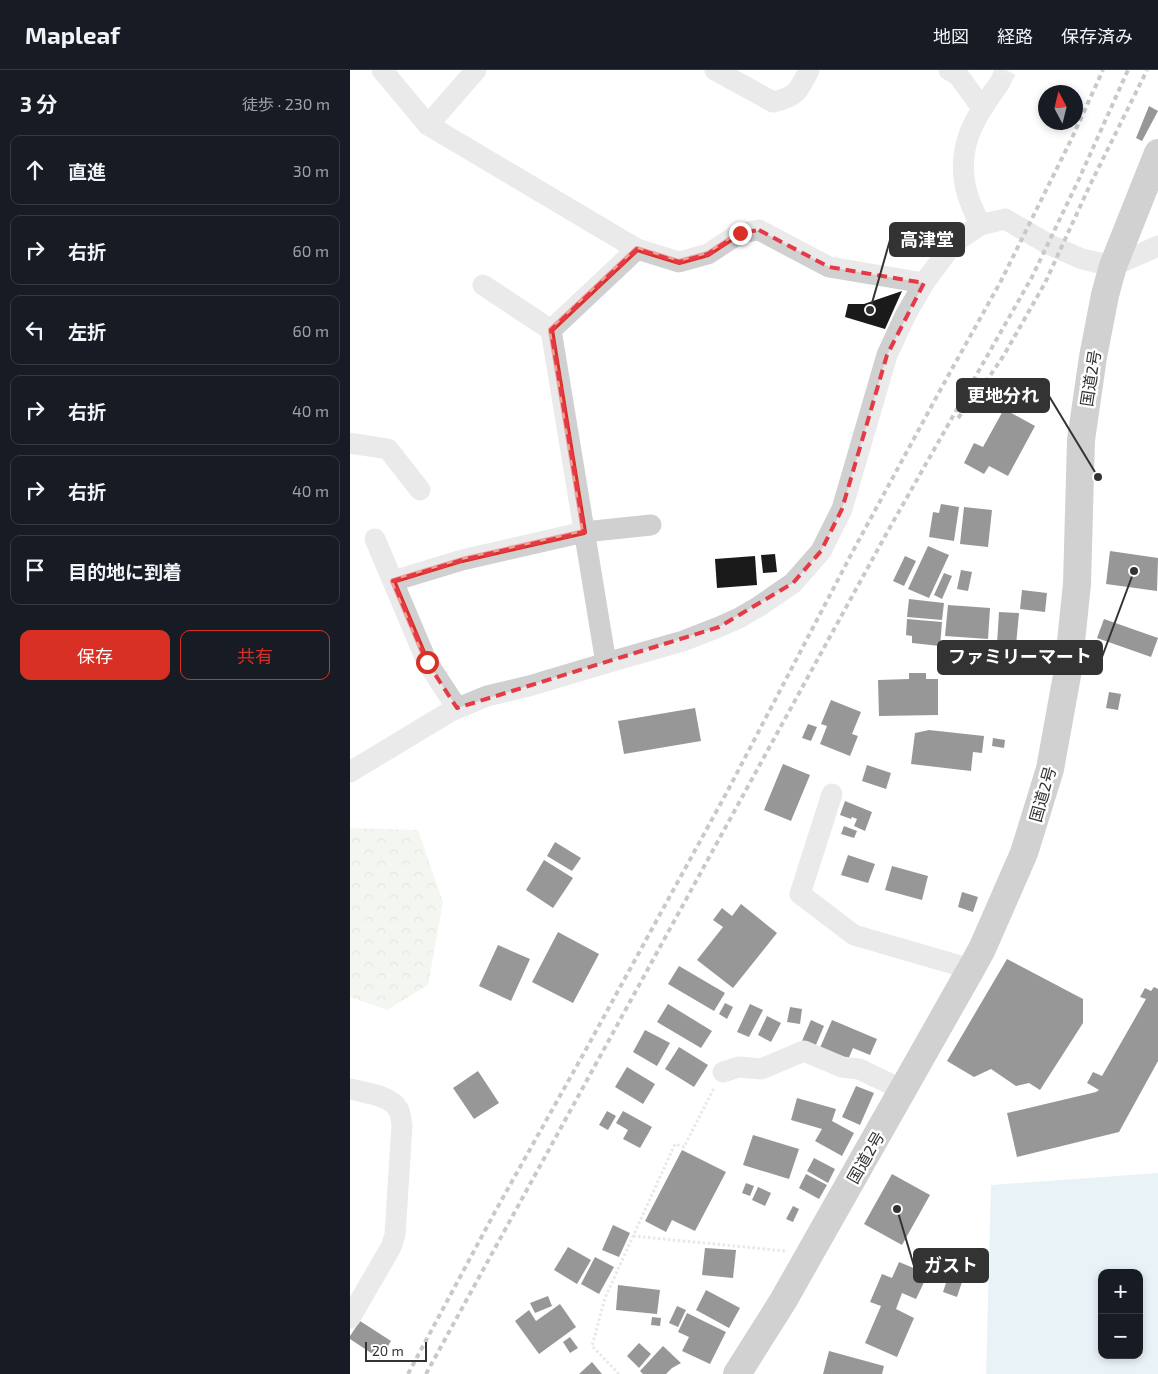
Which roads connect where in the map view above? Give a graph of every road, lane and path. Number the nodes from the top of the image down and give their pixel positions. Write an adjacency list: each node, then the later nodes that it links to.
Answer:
1 (382, 70): 8 (street)
2 (476, 70): 8 (street)
3 (715, 70): 4 (street)
4 (809, 70)
5 (949, 70): 7 (street)
6 (999, 84): 7 (street)
7 (982, 108): 10 (street)
8 (428, 125): 12 (street)
9 (1158, 153): 13 (highway, 国道2号)
10 (980, 225): 13 (street); 14 (street)
11 (1158, 246): 13 (street)
12 (637, 249): 14 (street); 16 (street)
13 (1113, 266): 27 (highway, 国道2号)
14 (924, 283): 23 (street)
15 (484, 285): 16 (street)
16 (551, 330): 20 (street)
17 (350, 442): 18 (street)
18 (420, 490)
19 (651, 525): 20 (street)
20 (584, 532): 22 (street); 23 (street)
21 (375, 538): 22 (street)
22 (393, 581): 24 (street)
23 (606, 663): 24 (street)
24 (457, 708): 25 (street)
25 (350, 772)
26 (832, 794): 27 (street)
27 (971, 969): 30 (highway, 国道2号)
28 (723, 1072): 30 (street); 31 (path)
29 (350, 1089): 33 (street)
30 (903, 1090): 32 (highway, 国道2号)
31 (633, 1236): 32 (path); 34 (path)
32 (810, 1253): 35 (highway, 国道2号)
33 (350, 1318)
34 (619, 1374)
35 (737, 1374)

